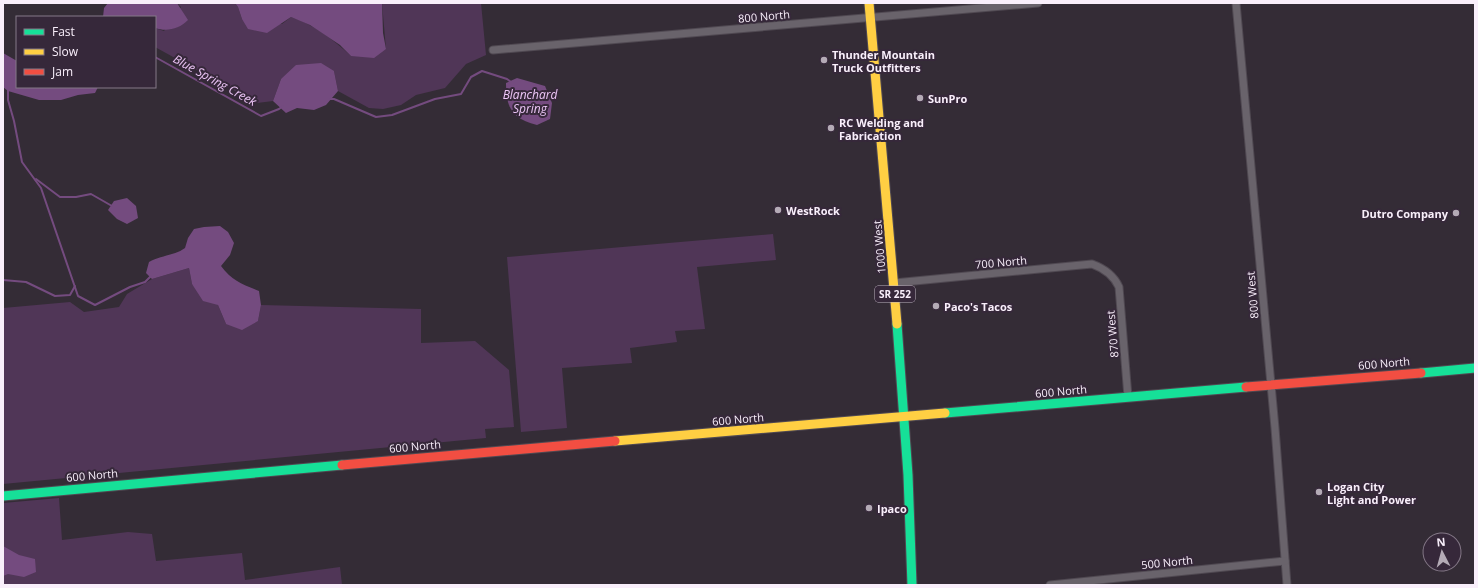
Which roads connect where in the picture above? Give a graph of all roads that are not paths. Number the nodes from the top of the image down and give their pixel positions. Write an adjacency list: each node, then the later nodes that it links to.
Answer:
1 (869, 3): 4 (street, 1000 West / SR 252)
2 (1038, 3): 4 (street, 800 North)
3 (1236, 3): 9 (street, 800 West)
4 (871, 18): 5 (street, 800 North); 7 (street, 1000 West / SR 252)
5 (493, 50)
6 (1108, 273): 7 (street, 700 North); 10 (street, 870 West)
7 (894, 282): 11 (street, 1000 West / SR 252)
8 (1475, 368): 9 (street, 600 North)
9 (1271, 384): 10 (street, 600 North); 13 (street, 800 West)
10 (1128, 397): 11 (street, 600 North)
11 (904, 417): 12 (street, 600 North); 14 (street, 1000 West / SR 252)
12 (3, 496)
13 (1285, 561): 15 (street, 500 North); 16 (street, 800 West)
14 (912, 585)
15 (1050, 585)
16 (1287, 585)

